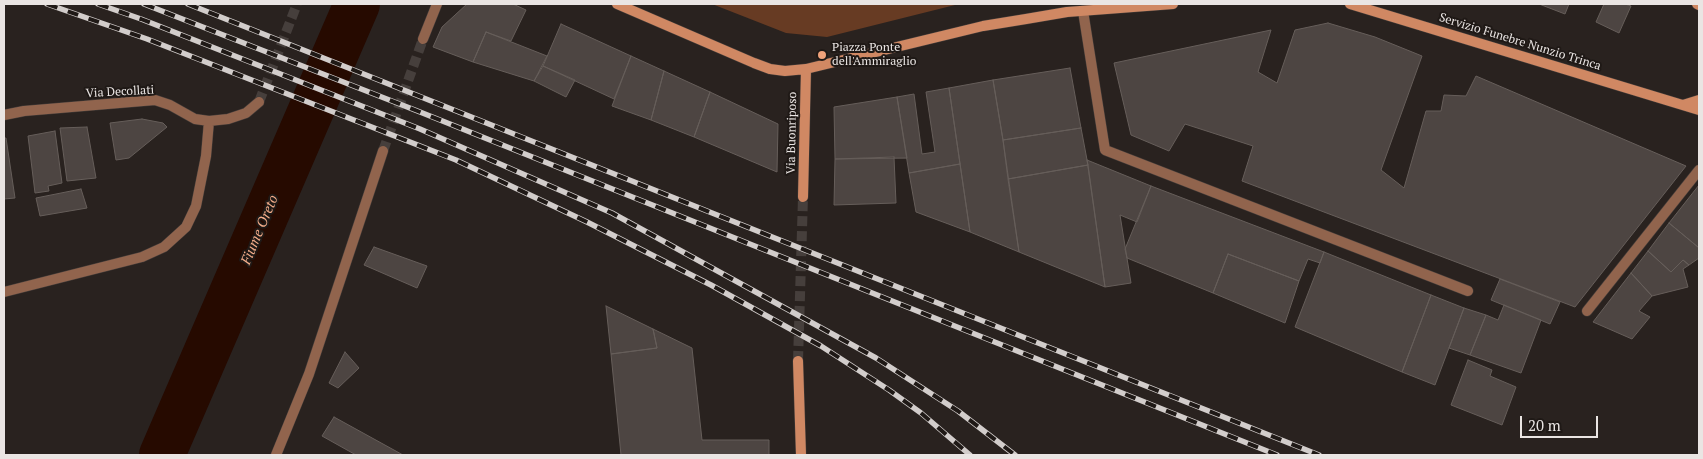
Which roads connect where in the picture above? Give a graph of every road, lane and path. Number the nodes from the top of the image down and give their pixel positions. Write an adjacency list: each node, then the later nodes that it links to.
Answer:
1 (437, 4): 6 (street)
2 (617, 4): 7 (street)
3 (1173, 4): 5 (street)
4 (1350, 4): 10 (street, Servizio Funebre Nunzio Trinca)
5 (1083, 11): 7 (street); 17 (street)
6 (423, 39)
7 (806, 69): 16 (street, Via Buonriposo)
8 (1699, 100): 10 (street)
9 (259, 102): 13 (street, Via Decollati)
10 (1683, 105): 11 (street, Servizio Funebre Nunzio Trinca)
11 (1699, 110)
12 (4, 115): 13 (street, Via Decollati)
13 (209, 121): 18 (street)
14 (383, 151): 21 (street)
15 (1699, 170): 19 (street)
16 (803, 196)
17 (1468, 291)
18 (4, 292)
19 (1587, 311)
20 (798, 361): 22 (street)
21 (276, 455)
22 (801, 455)

